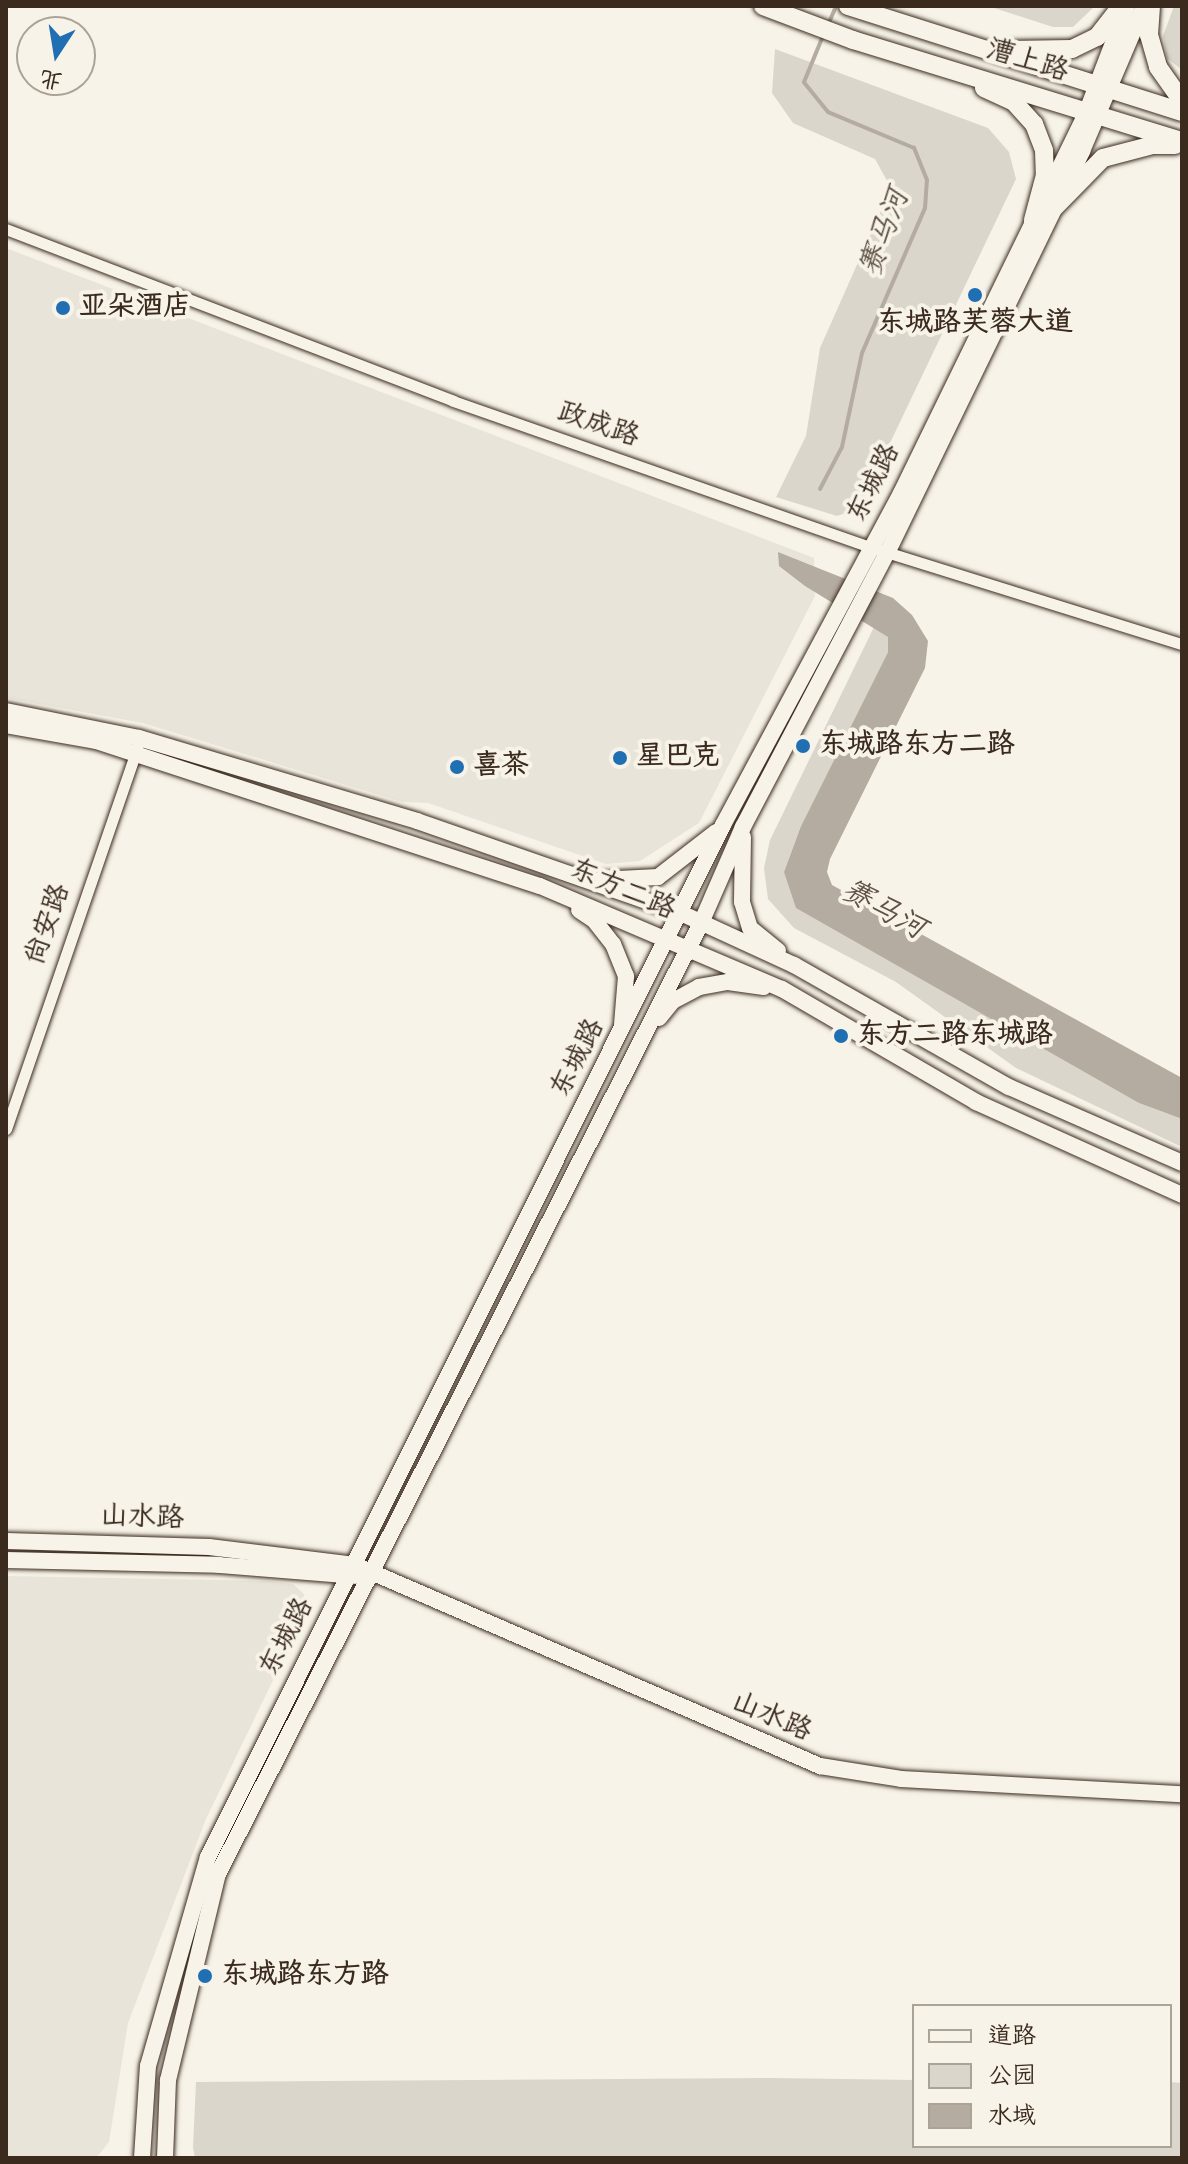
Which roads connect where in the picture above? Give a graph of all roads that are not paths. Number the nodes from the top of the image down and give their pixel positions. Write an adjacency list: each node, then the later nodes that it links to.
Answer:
1 (763, 6): 8 (main road, 漕上路)
2 (848, 6): 7 (main road, 漕上路)
3 (1121, 6): 7 (main road)
4 (1127, 6): 9 (main road, 东城路)
5 (1144, 6): 9 (main road, 东城路)
6 (1151, 6): 10 (main road)
7 (985, 48): 9 (main road, 漕上路)
8 (924, 59): 12 (main road, 漕上路); 15 (main road)
9 (1103, 89): 11 (main road, 漕上路); 12 (main road, 东城路)
10 (1182, 101)
11 (1182, 112)
12 (1093, 113): 13 (main road, 漕上路); 14 (main road, 东城路); 15 (main road, 东城路)
13 (1182, 143): 14 (main road)
14 (1053, 209): 17 (main road, 东城路)
15 (1033, 220): 17 (main road, 东城路)
16 (6, 229): 17 (street, 政成路)
17 (881, 550): 18 (main road, 东城路); 19 (street, 政成路)
18 (842, 621): 23 (main road, 东城路); 24 (main road, 东城路)
19 (1182, 644)
20 (6, 711): 22 (main road, 东方二路)
21 (6, 725): 22 (main road, 东方二路)
22 (137, 746): 25 (main road, 东方二路); 26 (main road, 东方二路); 35 (street, 尚安路)
23 (723, 825): 25 (main road); 27 (main road, 东城路)
24 (743, 827): 28 (main road, 东城路); 31 (main road)
25 (573, 878): 27 (main road, 东方二路)
26 (540, 886): 29 (main road, 东方二路); 33 (main road)
27 (681, 913): 28 (main road, 东方二路); 29 (main road, 东城路)
28 (701, 923): 30 (main road, 东城路); 31 (main road, 东方二路)
29 (668, 938): 30 (main road, 东方二路); 33 (main road, 东城路)
30 (688, 948): 32 (main road, 东方二路); 34 (main road, 东城路)
31 (794, 965): 36 (main road, 东方二路)
32 (782, 989): 34 (main road); 37 (main road, 东方二路)
33 (621, 1034): 40 (main road, 东城路)
34 (643, 1037): 40 (main road, 东城路)
35 (6, 1129)
36 (1182, 1163)
37 (1182, 1195)
38 (6, 1541): 40 (main road, 山水路)
39 (6, 1560): 40 (main road, 山水路)
40 (358, 1572): 41 (main road, 山水路); 42 (main road, 东城路); 43 (main road, 东城路)
41 (1182, 1794)
42 (142, 2158)
43 (165, 2158)

